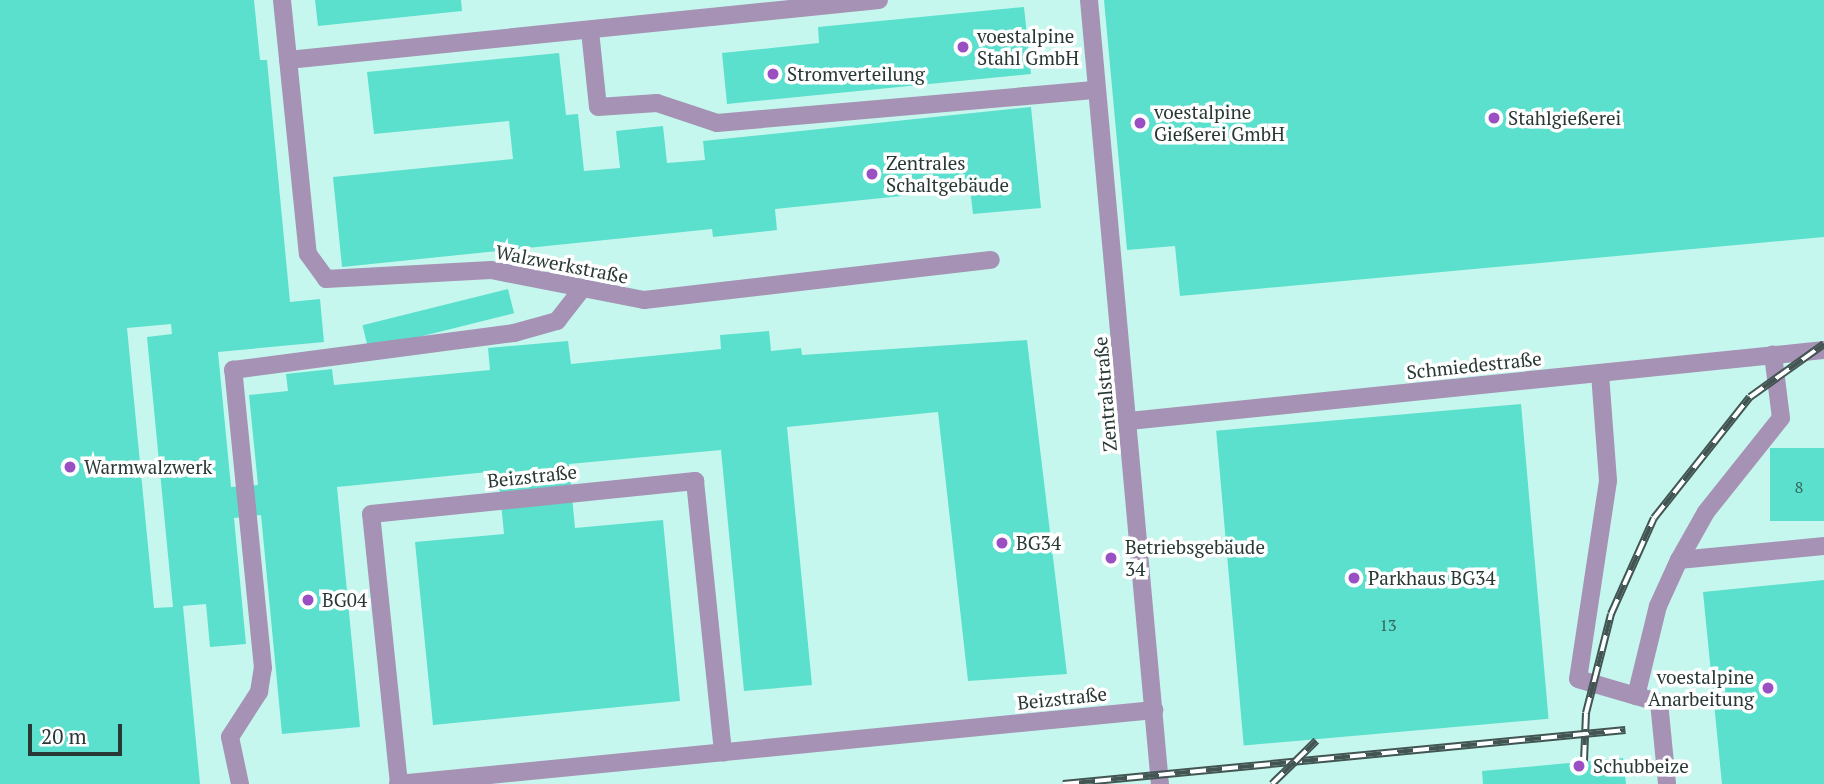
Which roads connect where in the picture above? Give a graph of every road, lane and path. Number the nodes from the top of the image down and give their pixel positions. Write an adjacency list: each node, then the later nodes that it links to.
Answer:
1 (282, 0): 5 (street, Walzwerkstraße)
2 (879, 0): 4 (street)
3 (1088, 0): 6 (street, Zentralstraße)
4 (590, 32): 5 (street); 6 (street)
5 (288, 60): 8 (street, Walzwerkstraße)
6 (1097, 90): 12 (street, Zentralstraße)
7 (991, 260): 8 (street, Walzwerkstraße)
8 (581, 290): 18 (street)
9 (1824, 350): 10 (street, Schmiedestraße)
10 (1773, 355): 11 (street, Schmiedestraße); 14 (street)
11 (1600, 374): 12 (street, Schmiedestraße); 15 (street)
12 (1129, 421): 16 (street, Zentralstraße)
13 (1824, 546): 14 (street)
14 (1679, 560): 15 (street)
15 (1636, 696): 21 (street)
16 (1154, 710): 17 (street, Beizstraße); 20 (street, Zentralstraße)
17 (723, 753): 19 (street, Beizstraße); 19 (street, Beizstraße)
18 (240, 784)
19 (398, 784)
20 (1160, 784)
21 (1667, 784)

